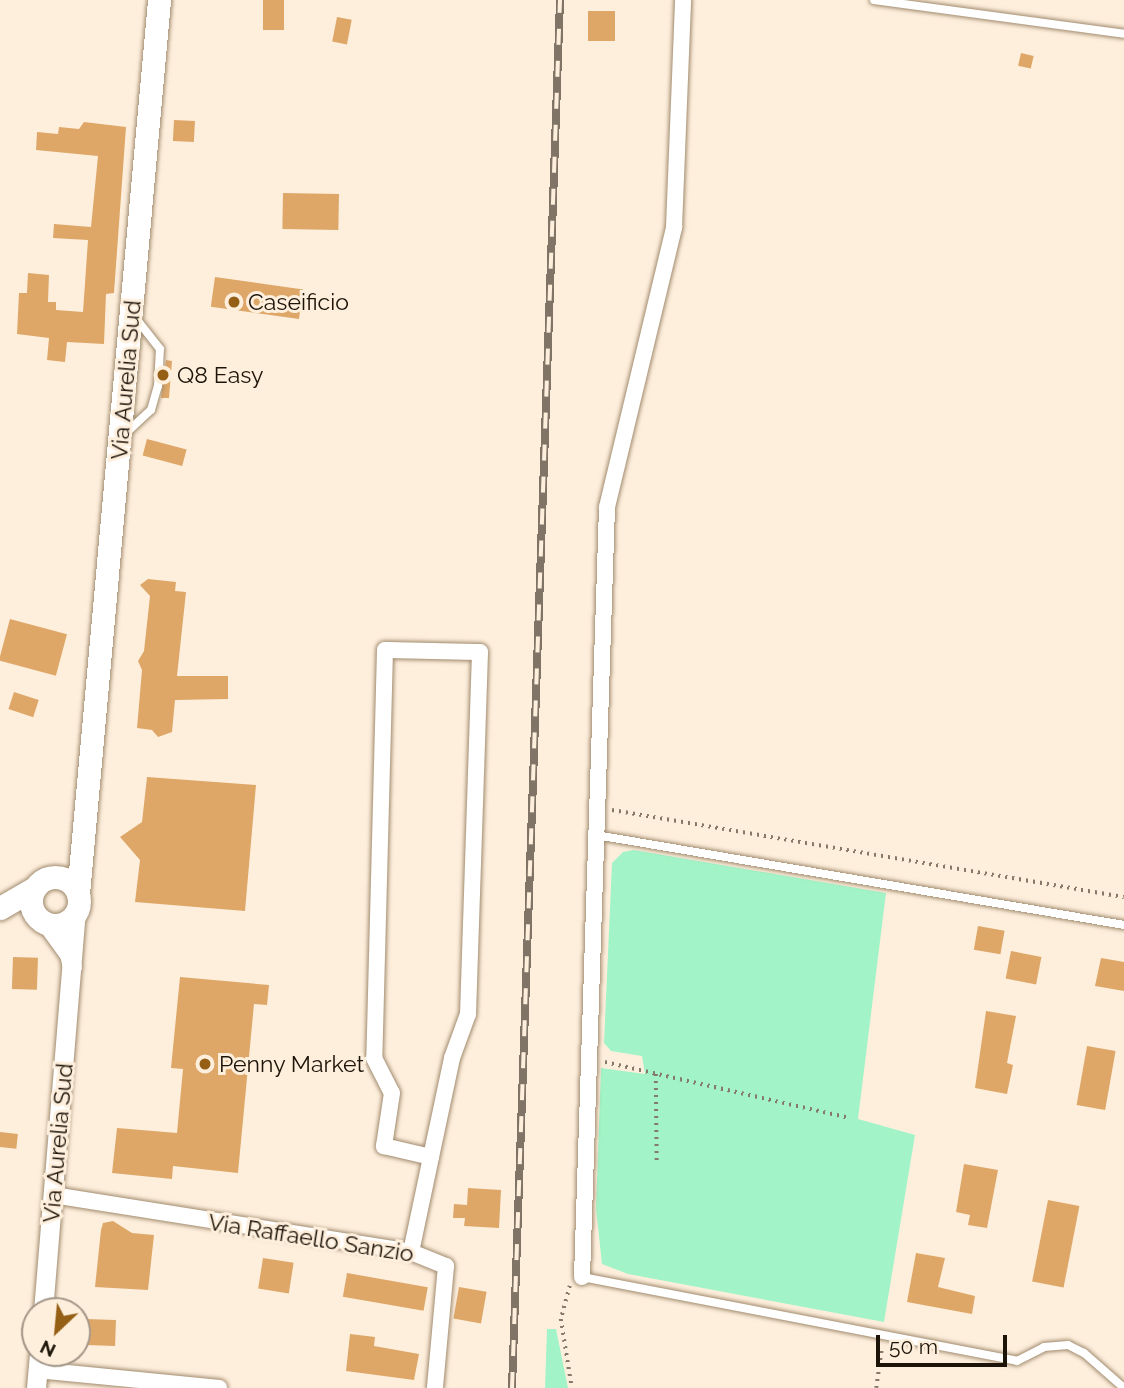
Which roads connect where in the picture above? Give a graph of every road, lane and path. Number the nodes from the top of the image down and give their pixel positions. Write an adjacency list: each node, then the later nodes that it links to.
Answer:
1 (159, 0): 5 (main road, Via Aurelia Sud)
2 (683, 0): 8 (street)
3 (874, 0): 4 (lane)
4 (1124, 34)
5 (132, 314): 6 (main road, Via Aurelia Sud); 6 (lane)
6 (121, 437): 7 (main road, Via Aurelia Sud)
7 (93, 761): 10 (main road, Via Aurelia Sud); 12 (main road, Via Aurelia Sud)
8 (597, 807): 9 (street); 11 (path)
9 (596, 835): 16 (lane); 18 (street)
10 (42, 883): 12 (main road); 13 (main road); 15 (main road, Via Aurelia Sud)
11 (1124, 897)
12 (77, 903): 15 (main road); 17 (street, Via Aurelia Sud)
13 (0, 908)
14 (0, 917): 15 (main road)
15 (43, 921): 17 (street, Via Aurelia Sud)
16 (1124, 925)
17 (73, 975): 23 (street, Via Aurelia Sud)
18 (589, 1058): 19 (path); 25 (street)
19 (656, 1074): 20 (path); 22 (path)
20 (850, 1118)
21 (431, 1157): 21 (street); 24 (street)
22 (657, 1164)
23 (53, 1195): 24 (street, Via Raffaello Sanzio); 26 (street, Via Aurelia Sud)
24 (411, 1252): 30 (street, Via Raffaello Sanzio)
25 (582, 1277): 27 (lane); 31 (path)
26 (44, 1297)
27 (883, 1337): 32 (path); 33 (lane)
28 (37, 1370): 29 (street)
29 (219, 1388)
30 (435, 1388)
31 (572, 1388)
32 (876, 1388)
33 (1124, 1388)

